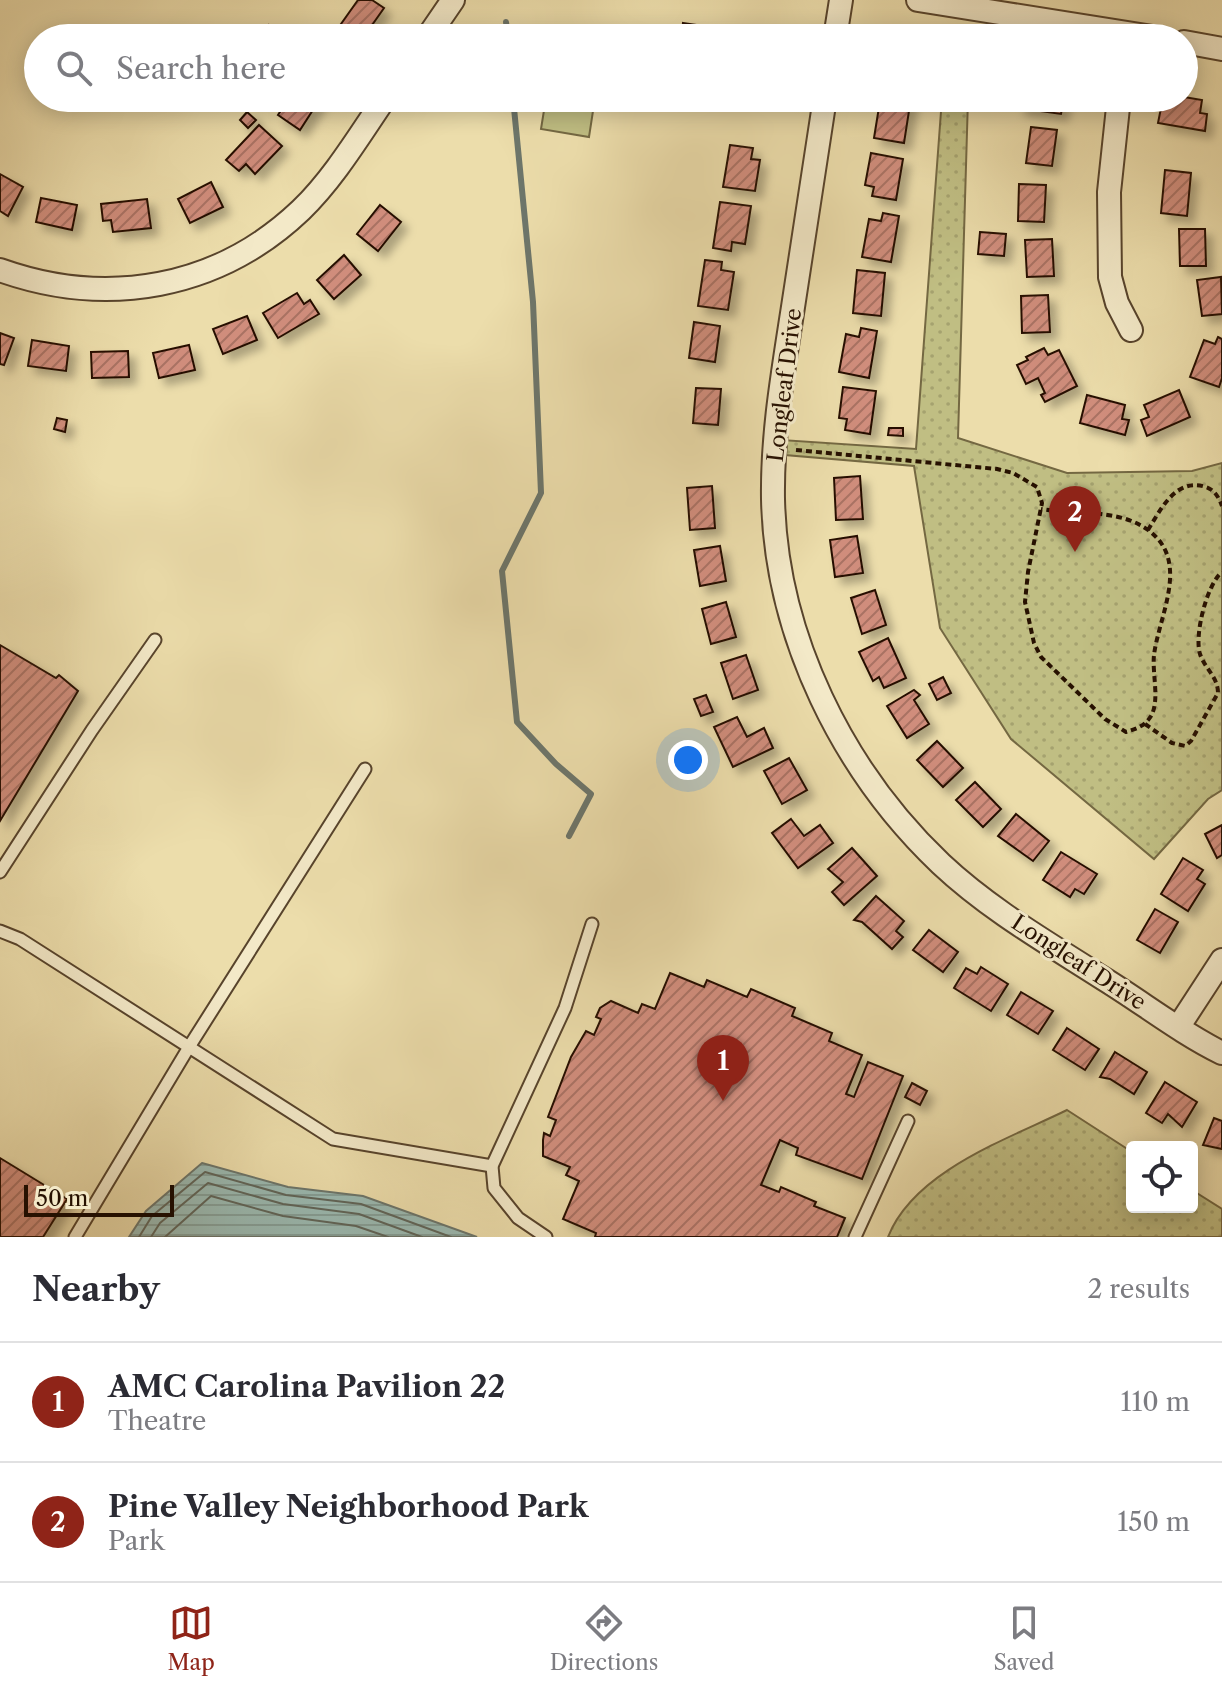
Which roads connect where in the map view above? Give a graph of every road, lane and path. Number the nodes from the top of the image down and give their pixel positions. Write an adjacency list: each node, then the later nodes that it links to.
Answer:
1 (453, 0): 4 (street)
2 (841, 0): 5 (street)
3 (918, 0): 6 (street)
4 (437, 24)
5 (837, 24)
6 (1058, 24)
7 (1198, 45): 8 (street)
8 (1222, 49)
9 (375, 112): 12 (street)
10 (823, 112): 26 (street, Longleaf Drive)
11 (1118, 112): 13 (street)
12 (0, 270)
13 (1131, 330)
14 (793, 450): 16 (path)
15 (1222, 506): 17 (path)
16 (1041, 509): 17 (path); 20 (path)
17 (1148, 530): 20 (path)
18 (1222, 572): 20 (path)
19 (155, 640): 22 (lane)
20 (1144, 724)
21 (365, 769): 27 (lane)
22 (0, 872)
23 (592, 924): 30 (lane)
24 (0, 931): 27 (lane)
25 (1222, 960): 26 (street)
26 (1179, 1026): 28 (street, Longleaf Drive)
27 (189, 1047): 30 (lane); 31 (lane)
28 (1222, 1053)
29 (908, 1121): 33 (lane)
30 (492, 1166): 32 (lane)
31 (75, 1237)
32 (546, 1237)
33 (855, 1237)

